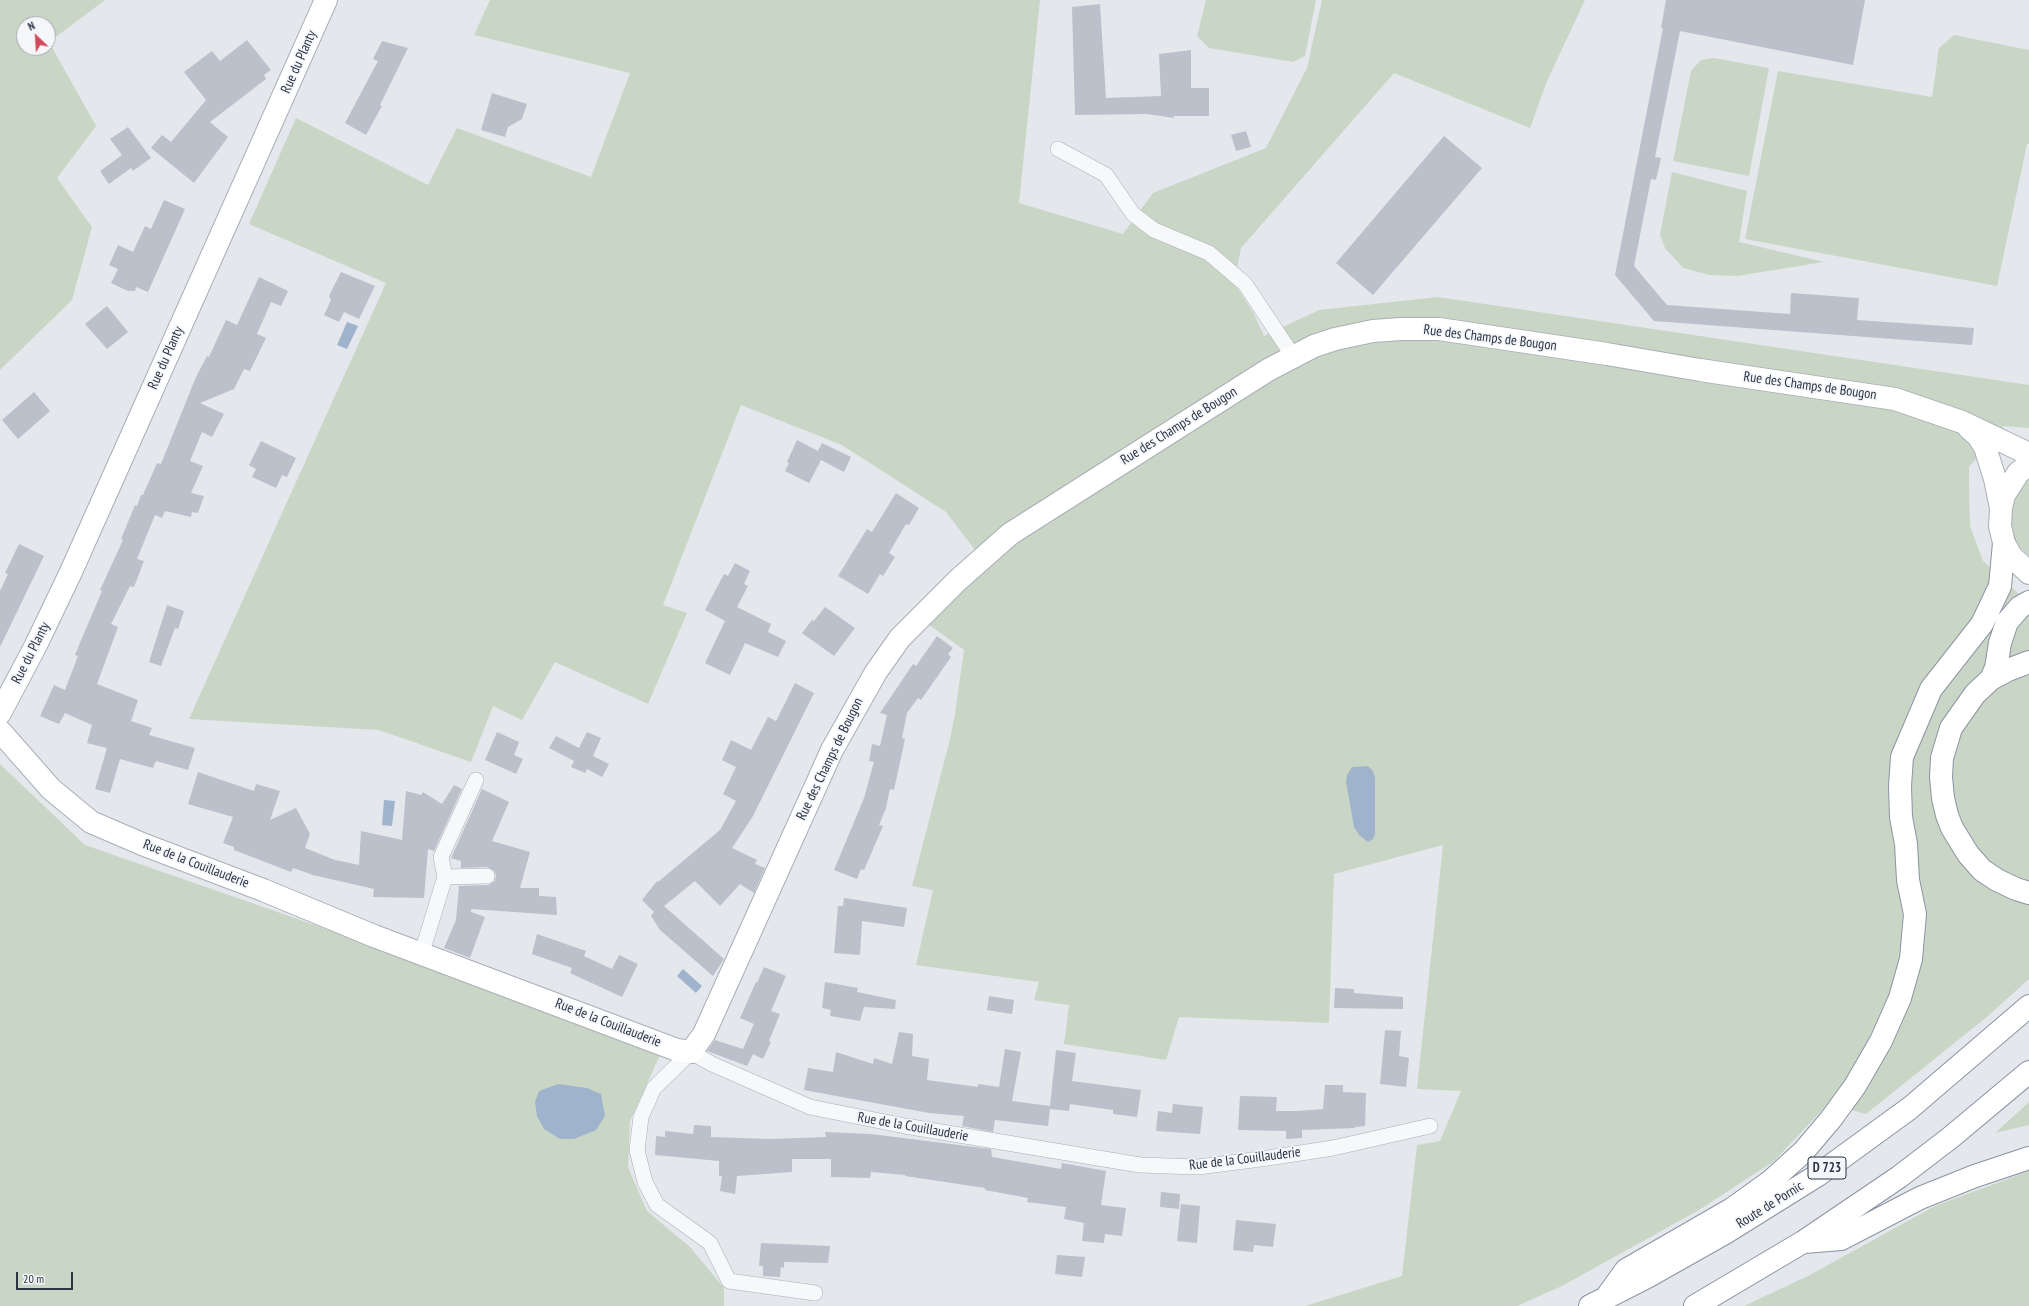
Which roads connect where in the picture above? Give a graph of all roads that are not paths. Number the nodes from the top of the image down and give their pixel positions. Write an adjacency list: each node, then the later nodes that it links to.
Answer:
1 (326, 0): 13 (main road, Rue du Planty)
2 (1058, 149): 3 (street)
3 (1293, 356): 4 (main road, Rue des Champs de Bougon); 21 (main road, Rue des Champs de Bougon)
4 (1962, 422): 5 (main road, Rue des Champs de Bougon); 7 (main road, Rue des Champs de Bougon)
5 (2029, 454)
6 (2029, 464): 7 (main road)
7 (2001, 508): 8 (main road)
8 (2004, 543): 9 (main road); 27 (main road)
9 (2029, 573)
10 (2029, 602): 12 (main road)
11 (2029, 662): 12 (main road)
12 (1991, 679): 18 (main road)
13 (0, 713)
14 (0, 730): 19 (main road, Rue de la Couillauderie)
15 (476, 780): 17 (street)
16 (487, 876): 17 (street)
17 (445, 877): 19 (street)
18 (2029, 893)
19 (422, 952): 21 (main road, Rue de la Couillauderie)
20 (2029, 1006): 27 (main road, Route de Pornic / D 723)
21 (691, 1052): 23 (street, Rue de la Couillauderie); 26 (street)
22 (2029, 1072): 25 (main road)
23 (1430, 1126)
24 (2029, 1158): 25 (main road)
25 (1803, 1242): 28 (main road)
26 (815, 1293)
27 (1597, 1303)
28 (1695, 1306)

